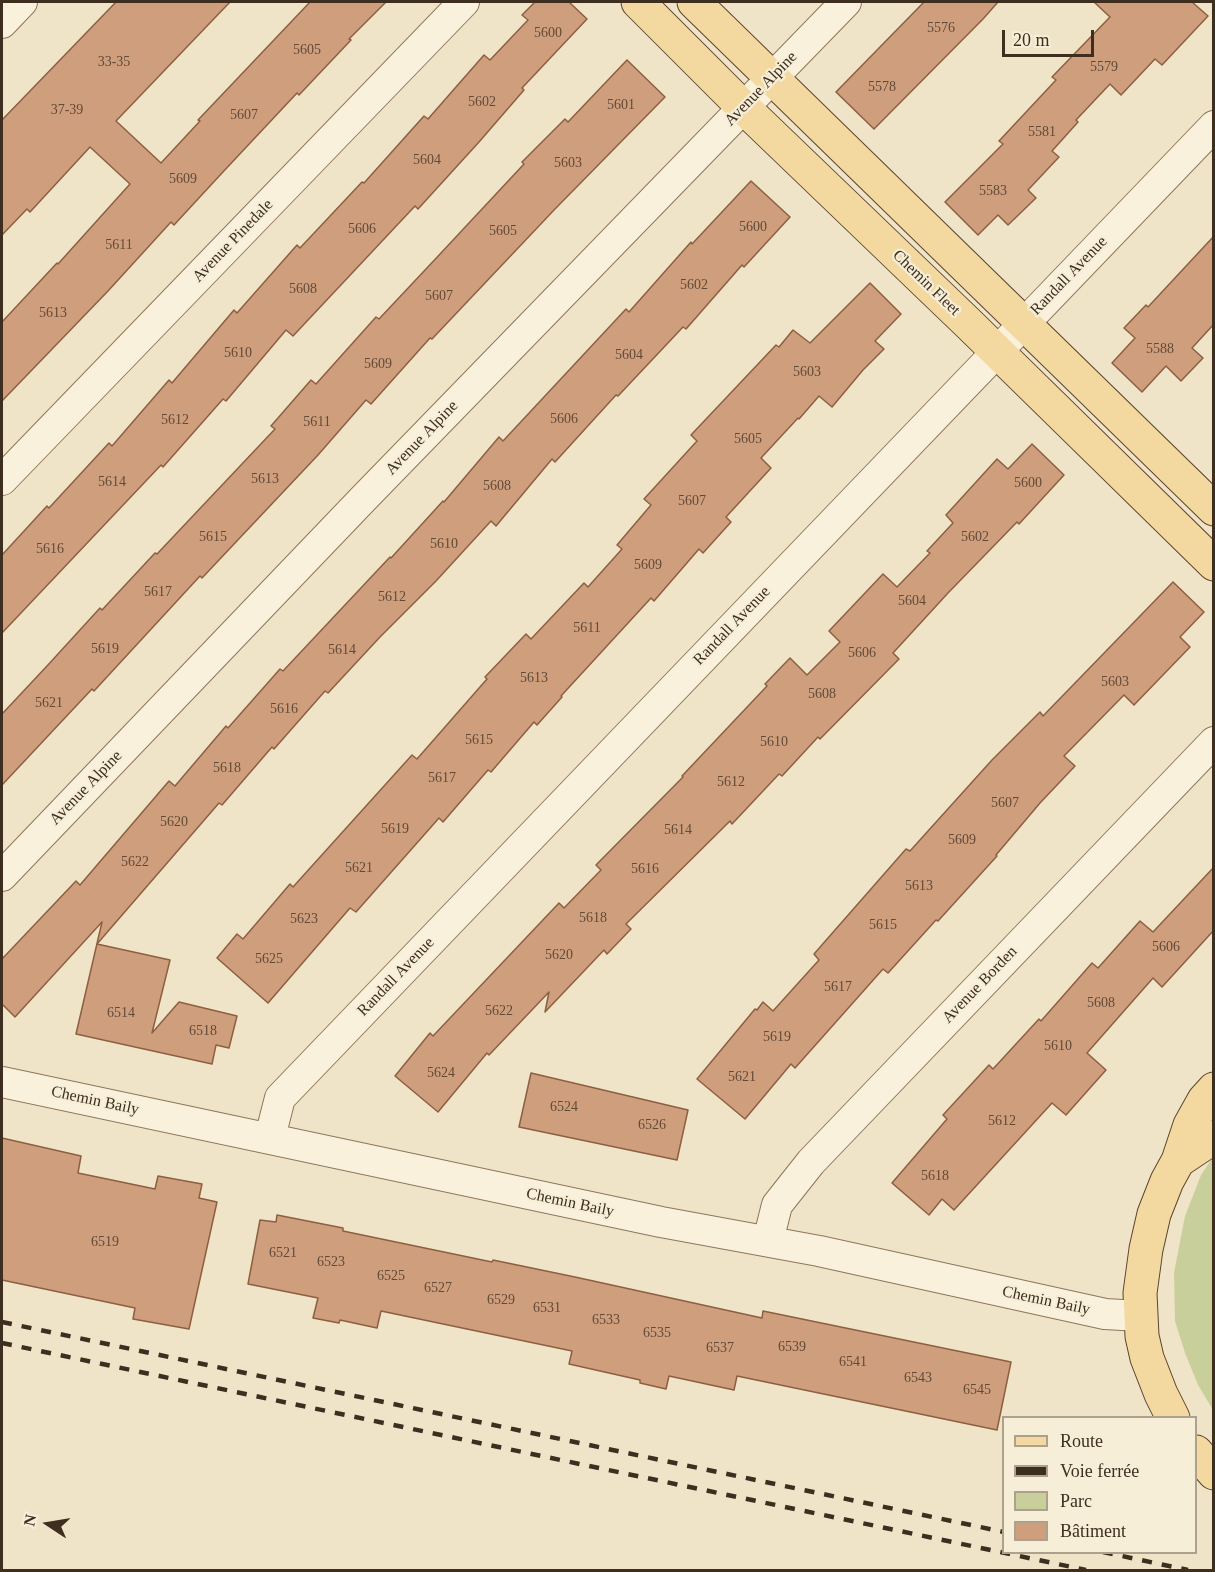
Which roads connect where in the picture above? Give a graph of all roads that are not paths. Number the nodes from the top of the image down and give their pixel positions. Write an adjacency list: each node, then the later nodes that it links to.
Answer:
1 (22, 2): 6 (street)
2 (464, 2): 12 (street, Avenue Pinedale)
3 (638, 2): 8 (main road, Chemin Fleet)
4 (694, 2): 7 (main road)
5 (846, 2): 7 (street, Avenue Alpine)
6 (2, 23)
7 (772, 78): 8 (street, Avenue Alpine); 10 (main road)
8 (743, 107): 11 (main road, Chemin Fleet); 16 (street, Avenue Alpine)
9 (1214, 126): 10 (street, Randall Avenue)
10 (1024, 322): 11 (street, Randall Avenue); 13 (main road)
11 (997, 351): 14 (main road, Chemin Fleet); 19 (street, Randall Avenue)
12 (2, 480)
13 (1214, 509)
14 (1214, 564)
15 (1214, 742): 22 (street, Avenue Borden)
16 (2, 876)
17 (2, 1082): 19 (street, Chemin Baily)
18 (1214, 1089): 21 (main road)
19 (270, 1137): 22 (street, Chemin Baily)
20 (1214, 1137): 21 (main road)
21 (1178, 1161): 23 (main road)
22 (768, 1241): 23 (street, Chemin Baily)
23 (1140, 1316): 24 (main road)
24 (1172, 1416)
25 (1197, 1453): 26 (main road)
26 (1214, 1473)

